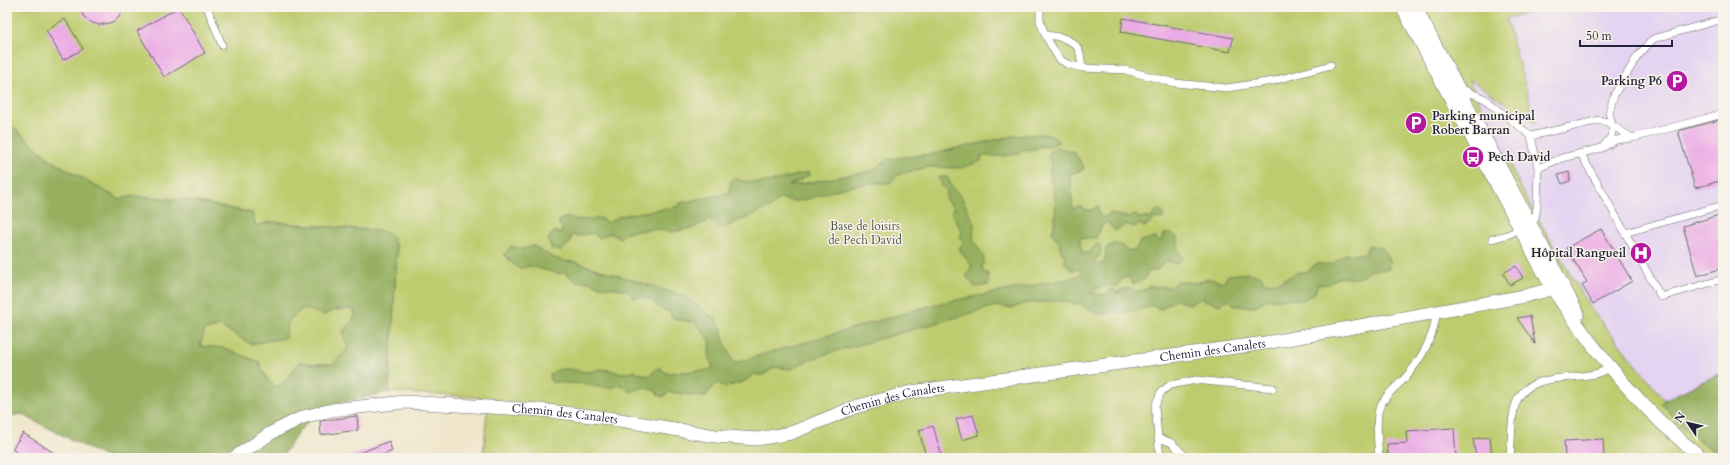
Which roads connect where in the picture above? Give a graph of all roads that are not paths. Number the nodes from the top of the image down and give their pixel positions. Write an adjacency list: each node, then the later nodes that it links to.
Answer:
1 (208, 7): 7 (lane)
2 (1040, 7): 6 (lane)
3 (1402, 7): 10 (street)
4 (1415, 7): 10 (street)
5 (1723, 19): 12 (lane)
6 (1045, 34): 9 (lane); 9 (lane)
7 (222, 45)
8 (1331, 65): 9 (lane)
9 (1082, 68)
10 (1454, 92): 13 (lane); 19 (street)
11 (1723, 114): 14 (lane)
12 (1613, 127): 13 (lane); 14 (lane); 15 (lane)
13 (1531, 136): 17 (lane)
14 (1632, 138): 15 (lane)
15 (1602, 148): 16 (lane)
16 (1581, 154): 17 (lane); 20 (lane)
17 (1538, 168): 19 (lane)
18 (1723, 205): 20 (lane)
19 (1524, 226): 21 (lane); 23 (street)
20 (1625, 233): 22 (lane)
21 (1492, 239)
22 (1723, 279)
23 (1556, 286): 24 (street, Chemin des Canalets); 25 (street)
24 (1436, 311): 28 (street, Chemin des Canalets); 31 (lane)
25 (1611, 367): 32 (lane); 33 (street)
26 (1273, 388): 27 (lane)
27 (1159, 438): 29 (lane); 30 (lane)
28 (234, 458)
29 (1160, 458)
30 (1183, 458)
31 (1379, 458)
32 (1510, 458)
33 (1702, 458)

